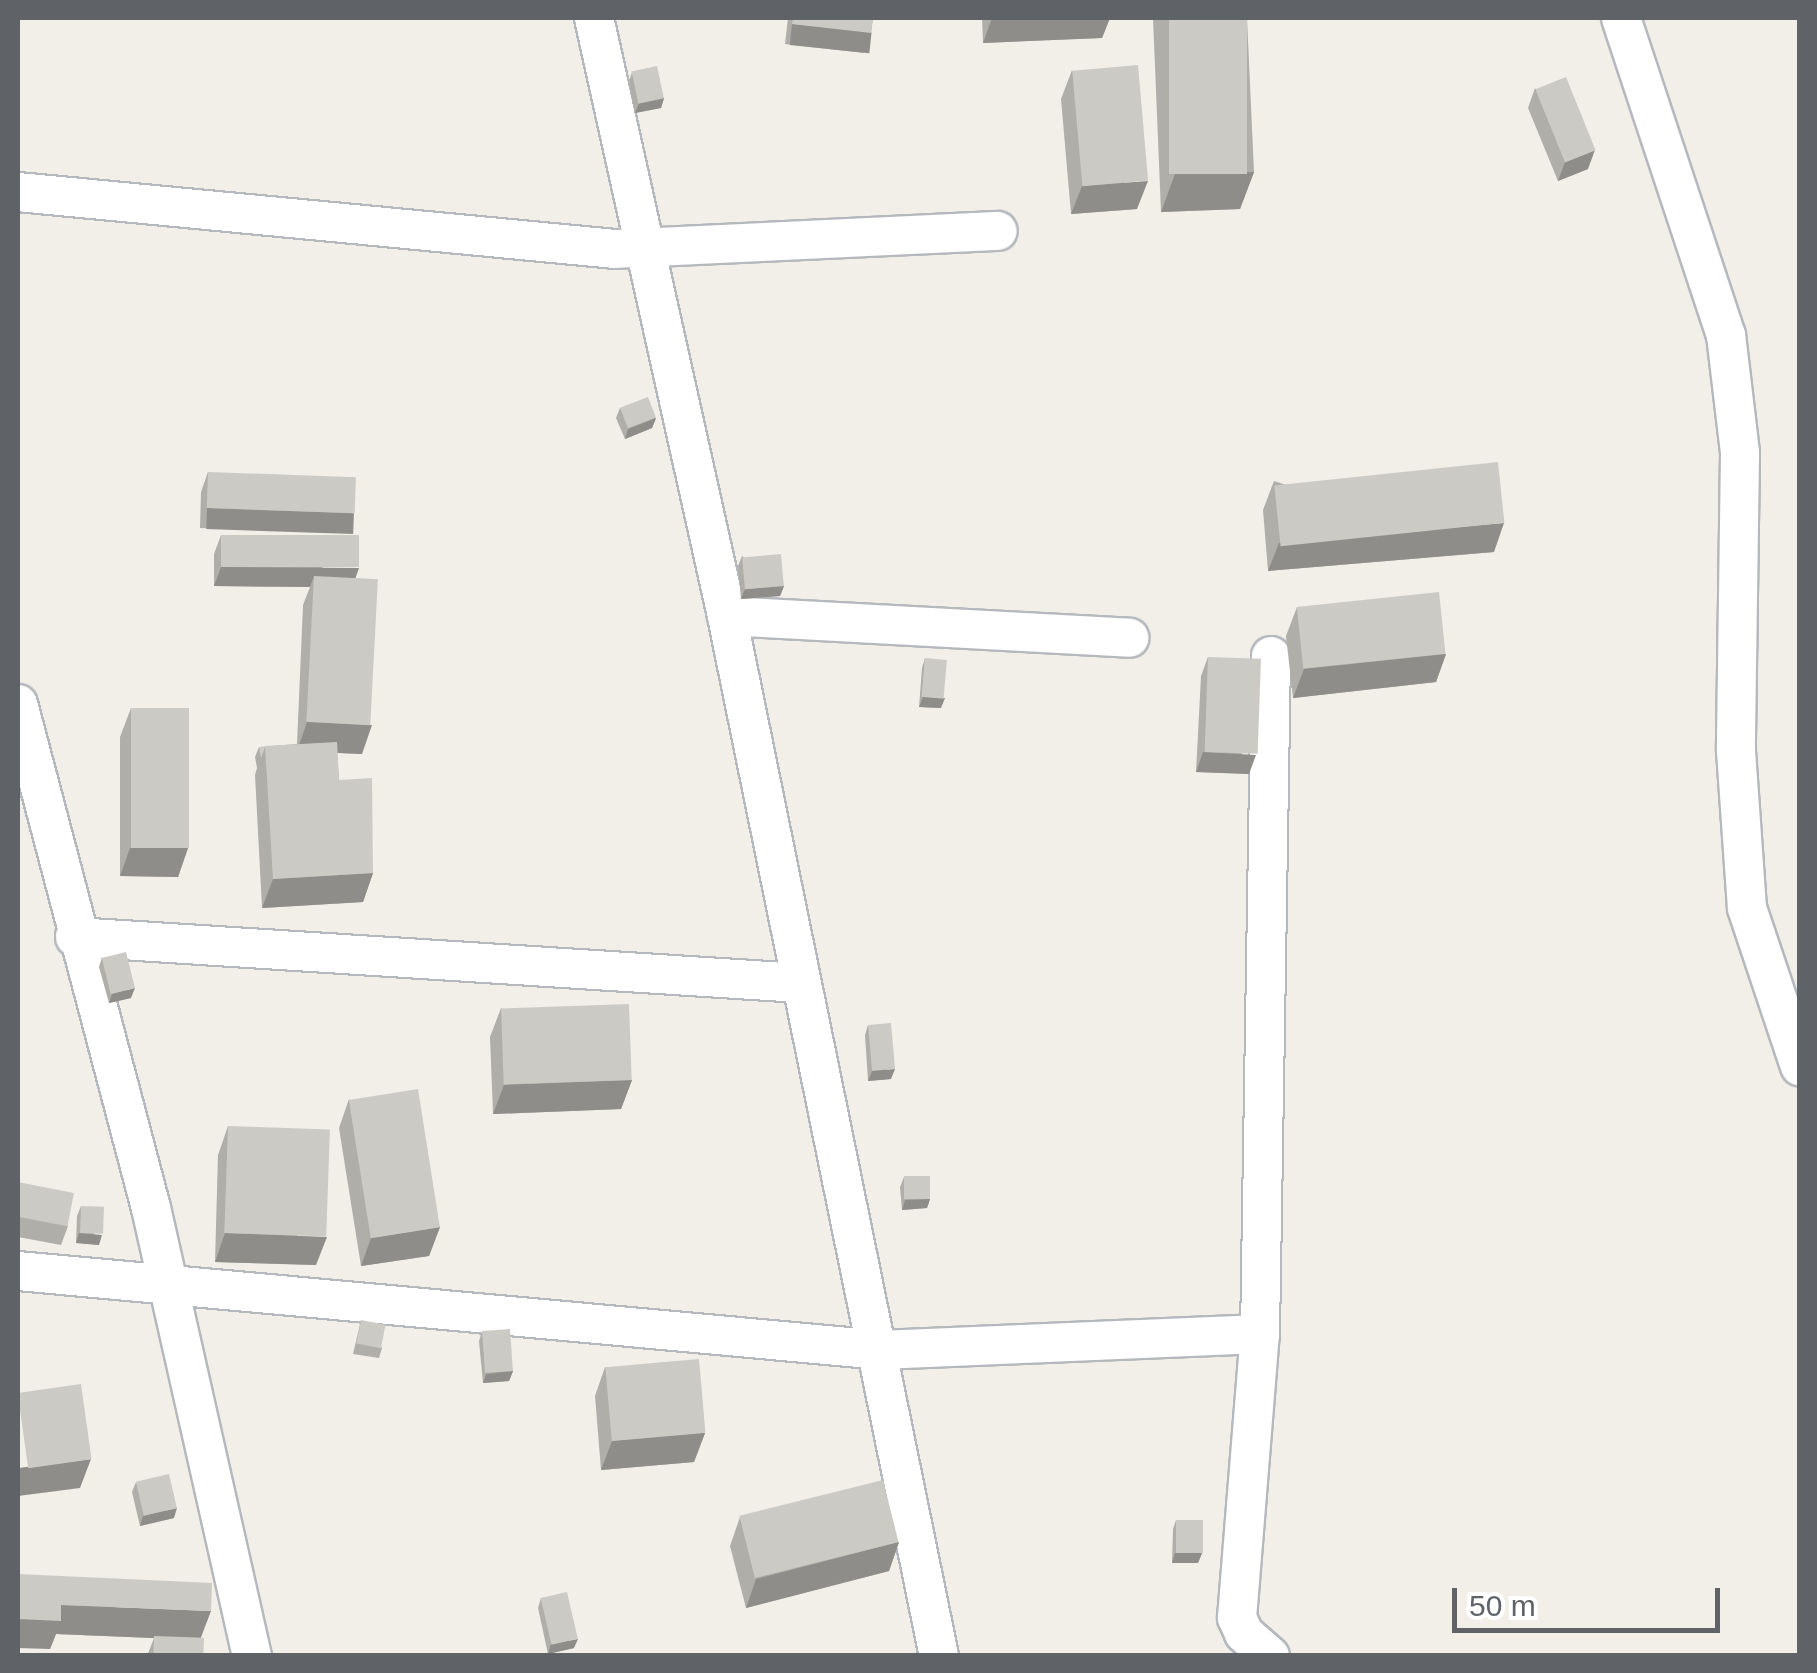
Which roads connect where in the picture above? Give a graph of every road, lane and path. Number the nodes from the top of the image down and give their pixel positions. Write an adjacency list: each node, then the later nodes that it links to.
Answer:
1 (594, 18): 5 (street)
2 (1621, 18): 12 (street)
3 (18, 192): 5 (street)
4 (998, 231): 5 (street)
5 (646, 248): 6 (street)
6 (727, 616): 7 (street); 11 (street)
7 (1129, 638)
8 (1271, 656): 15 (street)
9 (18, 704): 10 (street)
10 (75, 937): 11 (street); 14 (street)
11 (800, 983): 16 (street)
12 (1800, 1066)
13 (18, 1272): 14 (street)
14 (166, 1290): 16 (street); 17 (street)
15 (1260, 1334): 16 (street); 19 (street)
16 (882, 1350): 18 (street)
17 (252, 1656)
18 (940, 1656)
19 (1270, 1656)

